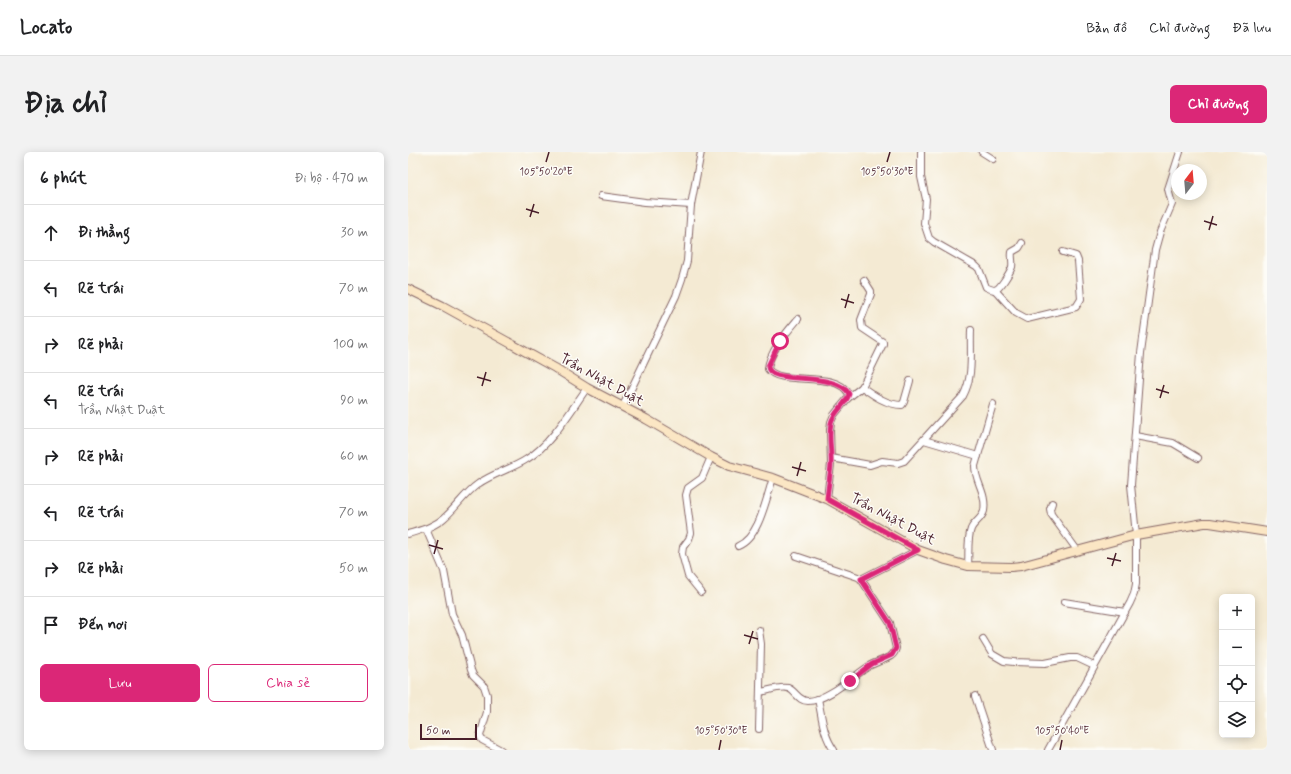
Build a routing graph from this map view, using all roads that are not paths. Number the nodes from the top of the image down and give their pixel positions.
1 (701, 152) edge
2 (922, 152) edge
3 (982, 152) edge
4 (1180, 152) edge
5 (993, 159) dead end
6 (601, 196) dead end
7 (691, 205) junction
8 (1022, 242) dead end
9 (1063, 252) dead end
10 (864, 280) dead end
11 (408, 289) edge
12 (995, 290) junction
13 (798, 319) dead end
14 (971, 330) dead end
15 (910, 381) dead end
16 (862, 387) junction
17 (587, 388) junction
18 (848, 398) junction
19 (993, 404) dead end
20 (623, 406) junction
21 (1135, 436) junction
22 (924, 440) junction
23 (978, 456) junction
24 (711, 457) junction
25 (831, 458) junction
26 (1198, 458) dead end
27 (773, 478) junction
28 (827, 499) junction
29 (1052, 503) dead end
30 (426, 529) junction
31 (1267, 532) edge
32 (408, 534) edge
33 (1136, 535) junction
34 (738, 546) dead end
35 (918, 550) junction
36 (1077, 550) junction
37 (796, 556) dead end
38 (968, 566) junction
39 (861, 579) junction
40 (701, 592) dead end
41 (1064, 602) dead end
42 (1125, 612) junction
43 (759, 630) dead end
44 (983, 639) dead end
45 (1094, 666) junction
46 (760, 692) junction
47 (975, 696) dead end
48 (818, 699) junction
49 (759, 729) dead end
50 (501, 750) edge
51 (834, 750) edge
52 (993, 750) edge
53 (1048, 750) edge

1 - 7 street
2 - 12 street
3 - 5 street
4 - 21 street
6 - 7 street
7 - 20 street
8 - 12 street
9 - 12 street
10 - 16 street
11 - 17 main road, Trần Nhật Duật
13 - 18 street
14 - 22 street
15 - 16 street
16 - 18 street
17 - 20 main road, Trần Nhật Duật
17 - 30 street
18 - 25 street
19 - 23 street
20 - 24 main road, Trần Nhật Duật
21 - 26 street
21 - 33 street
22 - 23 street
22 - 25 street
23 - 38 street
24 - 27 main road, Trần Nhật Duật
24 - 40 street
25 - 28 street
27 - 28 main road, Trần Nhật Duật
27 - 34 street
28 - 35 main road, Trần Nhật Duật
29 - 36 street
30 - 32 street
30 - 50 street
31 - 33 main road, Trần Nhật Duật
33 - 36 main road, Trần Nhật Duật
33 - 42 street
35 - 38 main road, Trần Nhật Duật
35 - 39 street
36 - 38 main road, Trần Nhật Duật
37 - 39 street
39 - 48 street
41 - 42 street
42 - 45 street
43 - 46 street
44 - 45 street
45 - 53 street
46 - 48 street
46 - 49 street
47 - 52 street
48 - 51 street

